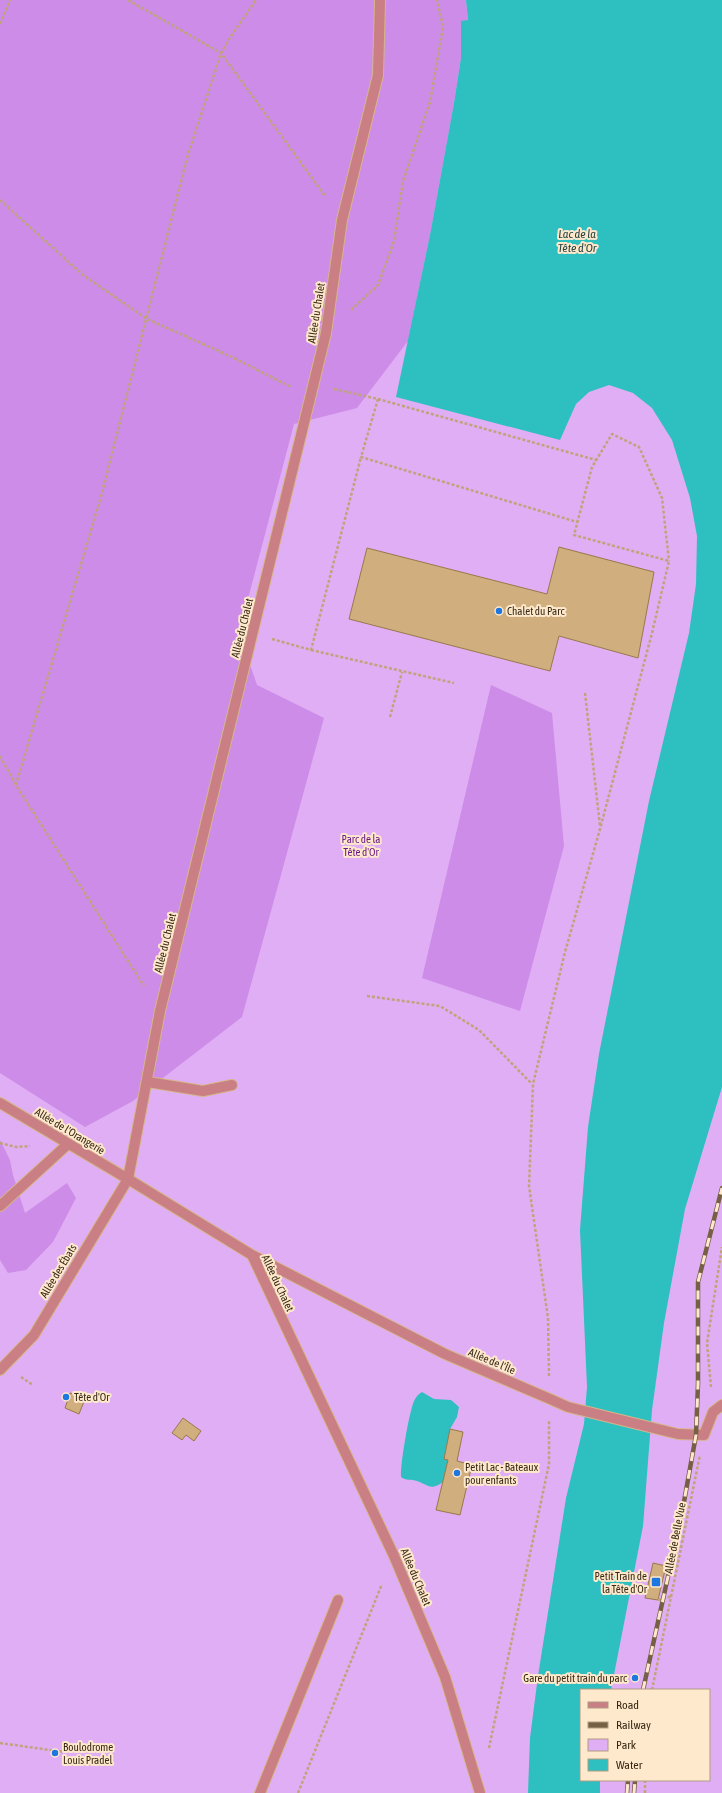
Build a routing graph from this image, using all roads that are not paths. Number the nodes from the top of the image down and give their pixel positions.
1 (380, 0) edge
2 (148, 1082) junction
3 (232, 1085) dead end
4 (0, 1103) edge
5 (68, 1144) junction
6 (128, 1179) junction
7 (0, 1206) edge
8 (252, 1256) junction
9 (0, 1370) edge
10 (722, 1405) edge
11 (338, 1600) dead end
12 (260, 1793) edge
13 (480, 1793) edge

1 - 2 street, Allée du Chalet
2 - 3 street
2 - 6 street, Allée du Chalet
4 - 5 street, Allée de l'Orangerie
5 - 6 street, Allée de l'Orangerie
5 - 7 street
6 - 8 street, Allée du Chalet
6 - 9 street, Allée des Ébats
8 - 10 street, Allée de l'Île
8 - 13 street, Allée du Chalet
11 - 12 street

